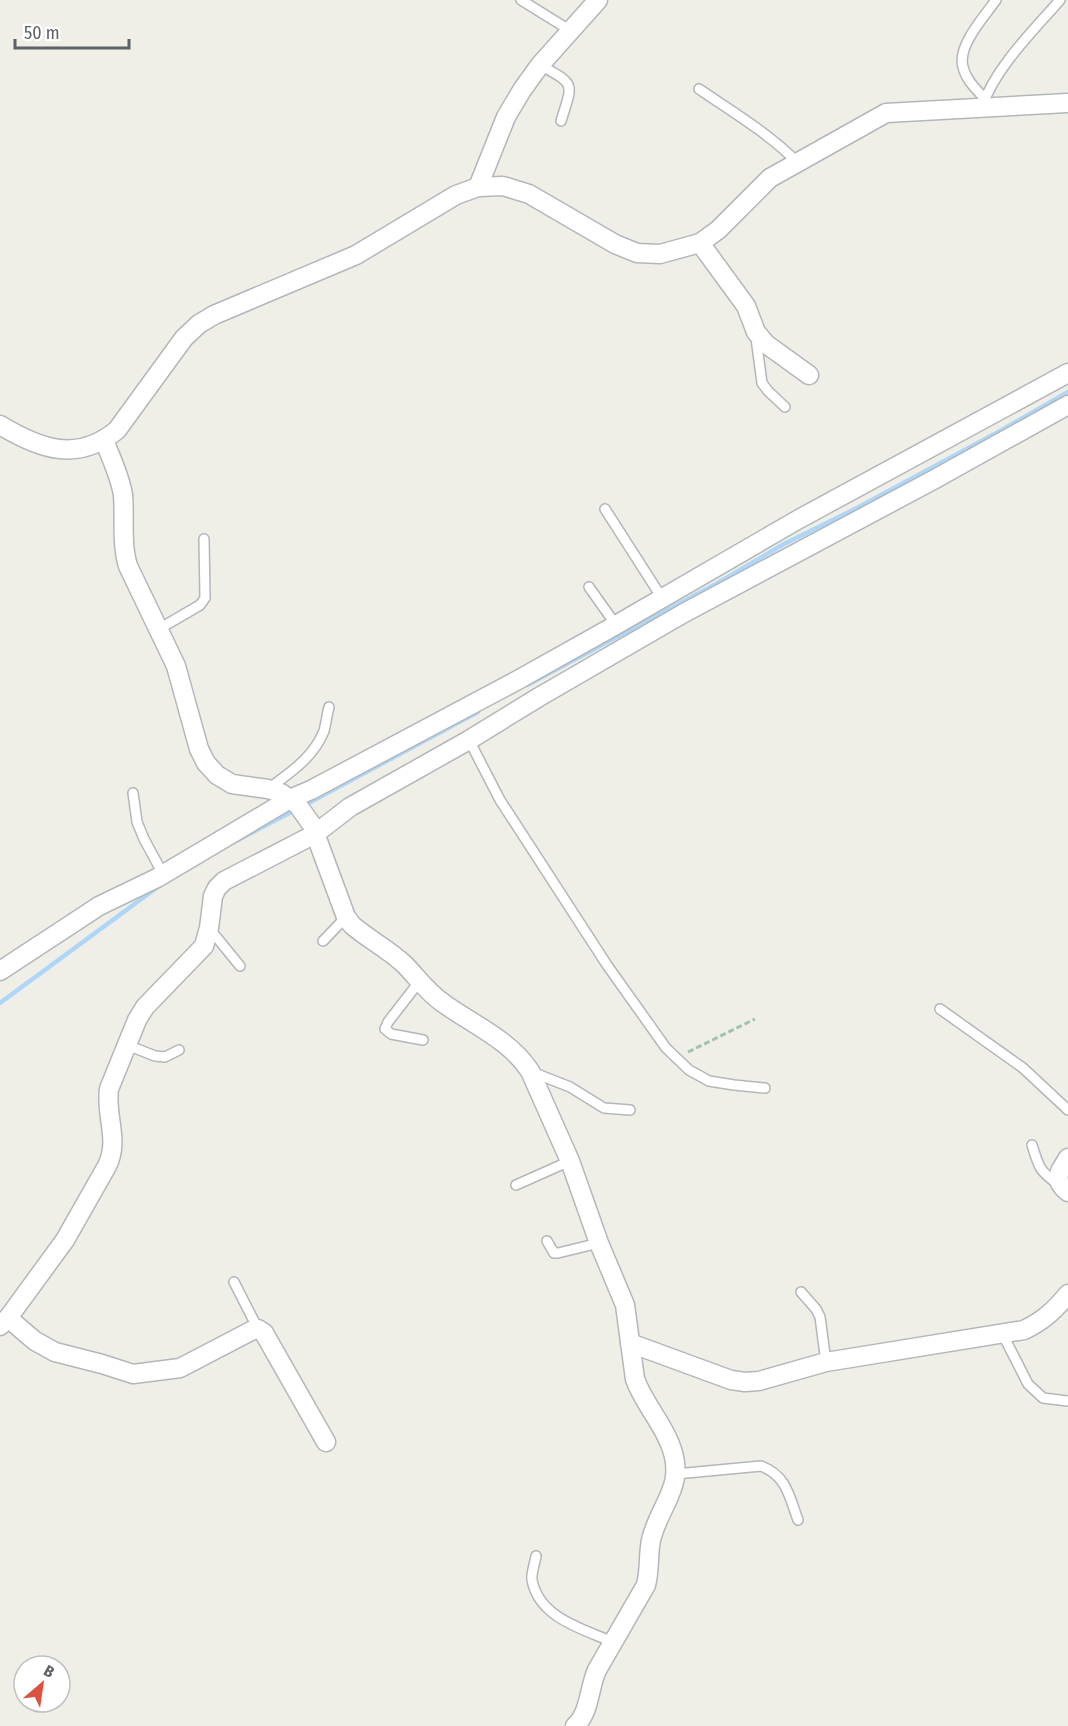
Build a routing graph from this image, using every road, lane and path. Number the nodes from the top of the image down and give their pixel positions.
1 (521, 0) edge
2 (598, 0) edge
3 (996, 0) edge
4 (1060, 0) edge
5 (571, 31) junction
6 (540, 65) junction
7 (699, 89) dead end
8 (984, 103) junction
9 (1068, 103) edge
10 (561, 121) dead end
11 (798, 162) junction
12 (478, 187) junction
13 (700, 243) junction
14 (756, 332) junction
15 (1068, 373) edge
16 (809, 375) dead end
17 (1068, 405) edge
18 (785, 407) dead end
19 (0, 425) edge
20 (104, 441) junction
21 (605, 509) dead end
22 (204, 539) dead end
23 (589, 587) dead end
24 (662, 598) junction
25 (616, 625) junction
26 (159, 629) junction
27 (329, 707) dead end
28 (469, 740) junction
29 (268, 789) junction
30 (133, 793) dead end
31 (294, 801) junction
32 (313, 830) junction
33 (155, 879) junction
34 (346, 917) junction
35 (209, 928) junction
36 (323, 941) dead end
37 (240, 966) dead end
38 (0, 971) edge
39 (418, 982) junction
40 (940, 1009) dead end
41 (755, 1019) dead end
42 (423, 1040) dead end
43 (127, 1045) junction
44 (179, 1050) dead end
45 (676, 1058) junction
46 (530, 1071) junction
47 (765, 1088) dead end
48 (630, 1110) dead end
49 (1068, 1110) edge
50 (1032, 1145) dead end
51 (1068, 1158) edge
52 (570, 1161) junction
53 (516, 1185) dead end
54 (1064, 1189) edge
55 (547, 1241) dead end
56 (599, 1243) junction
57 (234, 1282) dead end
58 (801, 1292) dead end
59 (1068, 1294) edge
60 (4, 1322) edge
61 (258, 1329) junction
62 (1002, 1333) junction
63 (630, 1343) junction
64 (826, 1362) junction
65 (1068, 1401) edge
66 (326, 1442) dead end
67 (676, 1474) junction
68 (798, 1520) dead end
69 (536, 1556) dead end
70 (613, 1641) junction
71 (576, 1726) edge

1 - 5 lane
2 - 5 street
3 - 8 lane
4 - 8 lane
5 - 6 street
6 - 10 lane
6 - 12 street
7 - 11 lane
8 - 9 street
8 - 11 street
11 - 13 street
12 - 13 street
12 - 20 street
13 - 14 street
14 - 16 street
14 - 18 lane
15 - 24 street
17 - 28 street
19 - 20 street
20 - 26 street
21 - 24 lane
22 - 26 lane
23 - 25 lane
24 - 25 street
25 - 31 street
26 - 29 street
27 - 29 lane
28 - 32 street
28 - 45 lane
29 - 31 street
30 - 33 lane
31 - 32 street
31 - 33 street
32 - 34 street
32 - 35 street
33 - 38 street
34 - 36 lane
34 - 39 street
35 - 37 lane
35 - 43 street
39 - 42 lane
39 - 46 street
40 - 49 lane
41 - 45 path
43 - 44 lane
43 - 60 street
45 - 47 lane
46 - 48 lane
46 - 52 street
50 - 54 lane
51 - 54 street
52 - 53 lane
52 - 56 street
55 - 56 lane
56 - 63 street
57 - 61 lane
58 - 64 lane
59 - 62 street
60 - 61 street
61 - 66 street
62 - 64 street
62 - 65 lane
63 - 64 street
63 - 67 street
67 - 68 lane
67 - 70 street
69 - 70 lane
70 - 71 street

